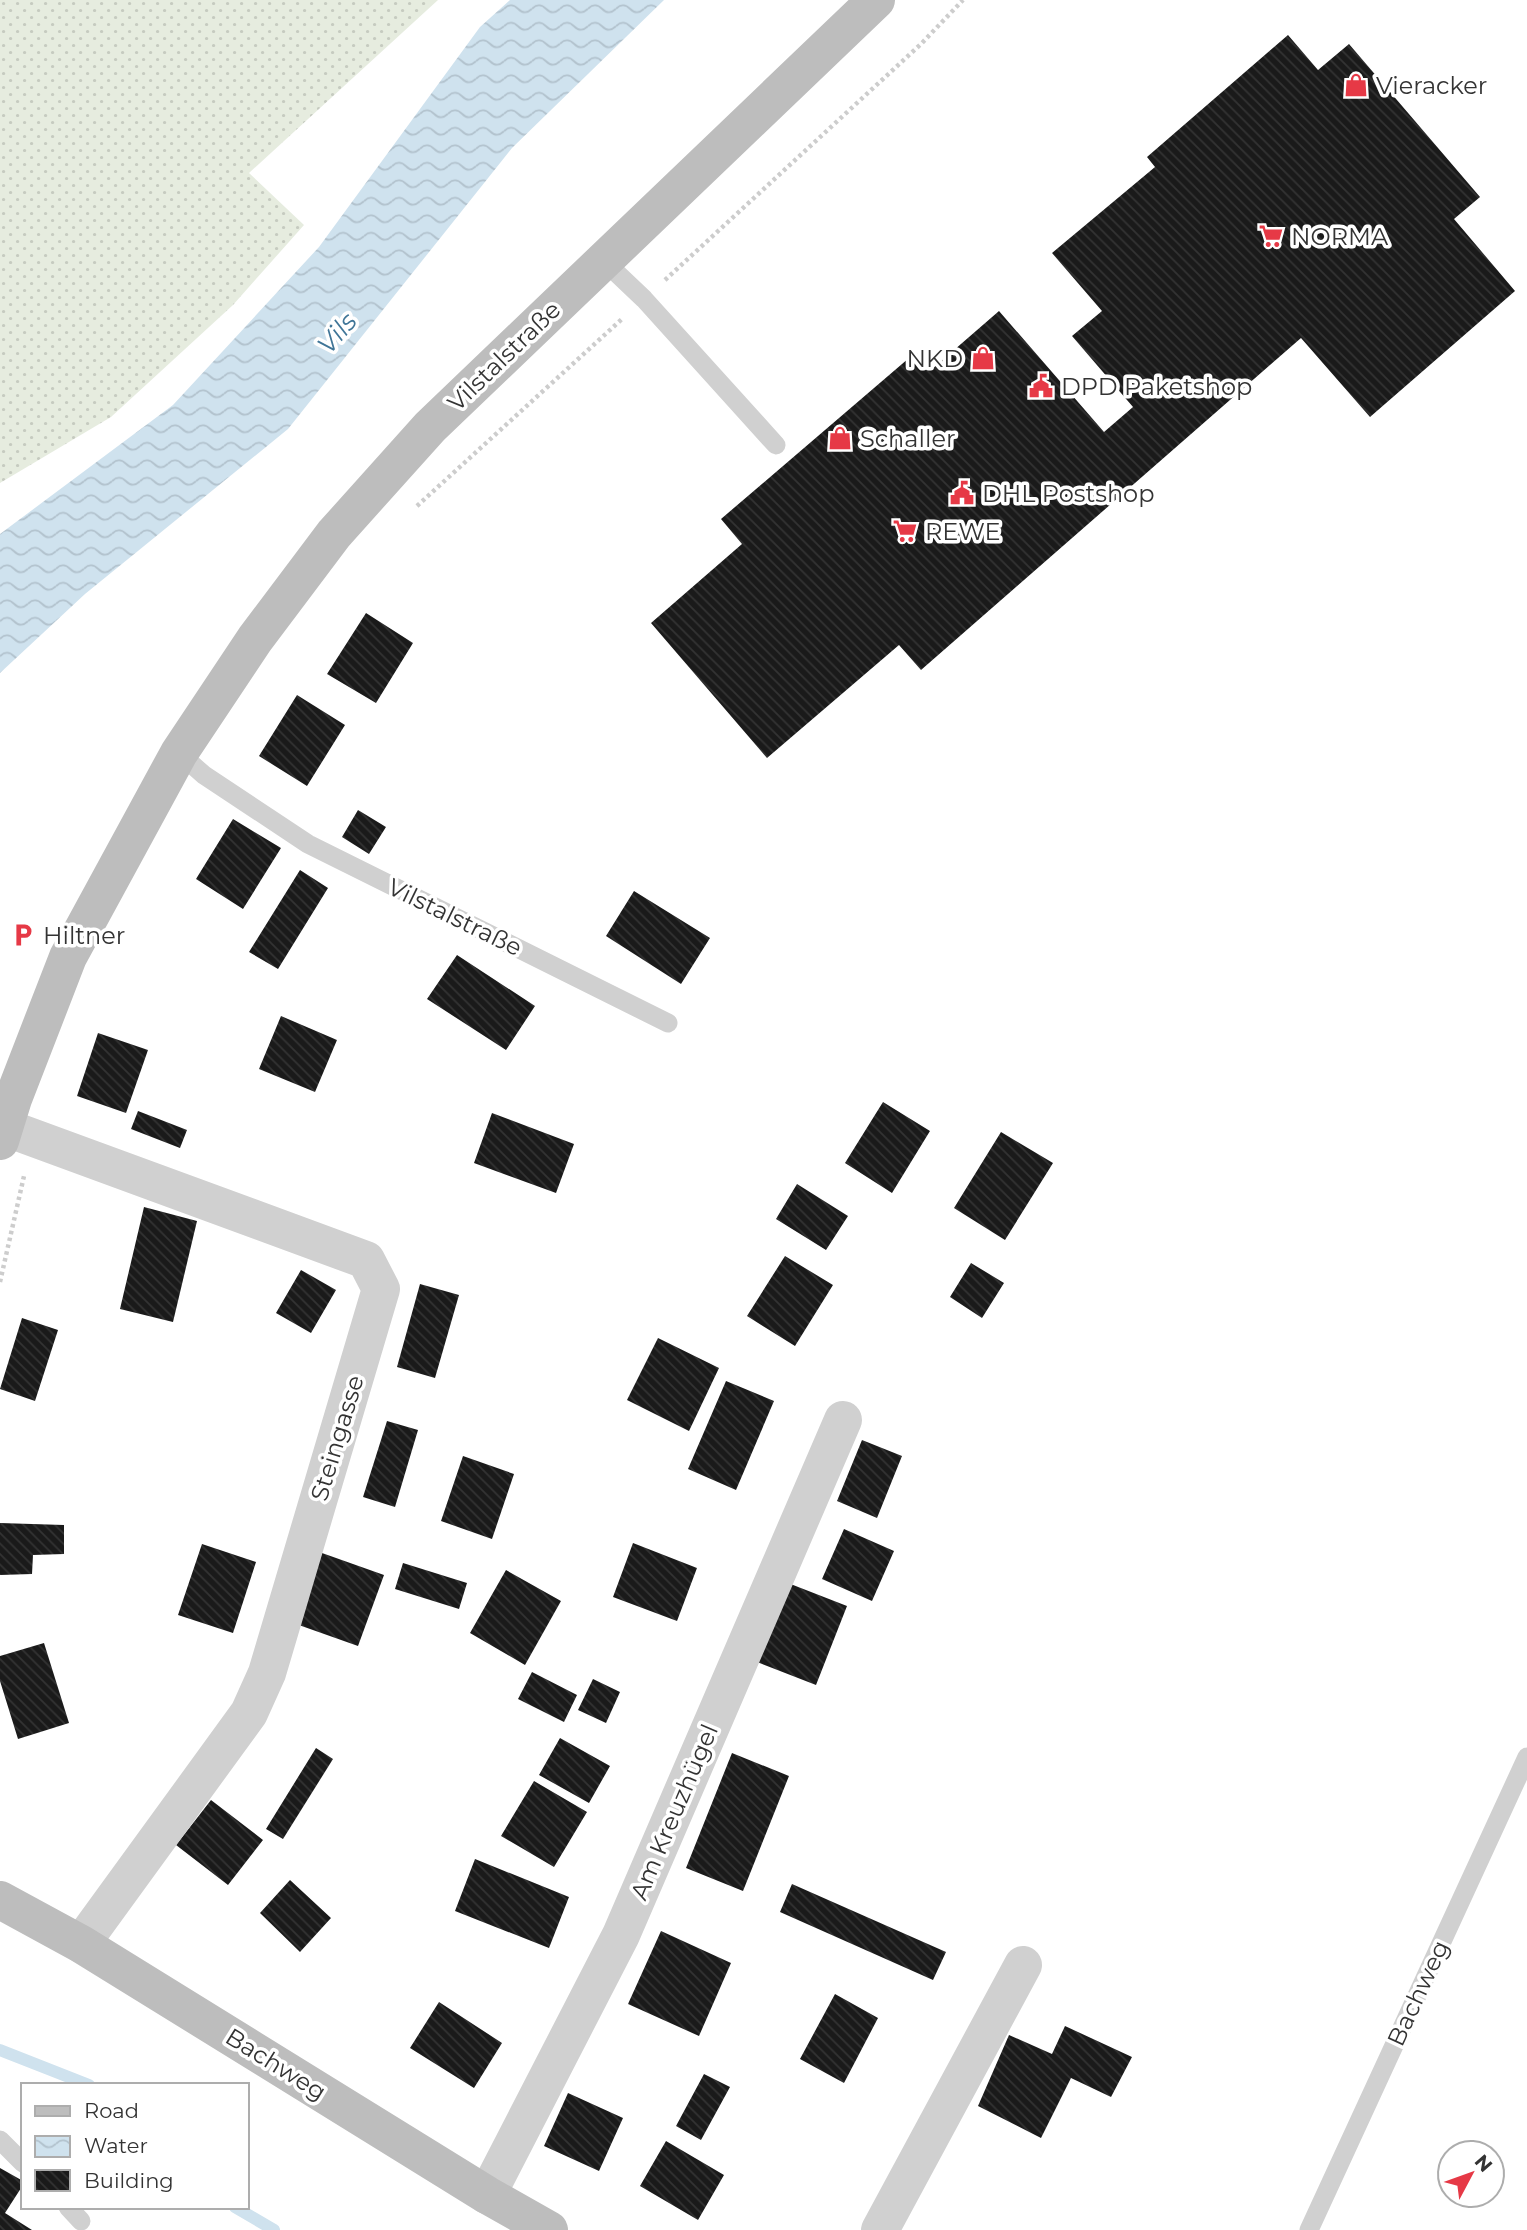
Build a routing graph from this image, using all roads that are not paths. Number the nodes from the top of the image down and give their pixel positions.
1 (876, 0) edge
2 (603, 260) junction
3 (776, 445) dead end
4 (179, 754) junction
5 (668, 1023) dead end
6 (12, 1135) edge
7 (843, 1420) dead end
8 (1527, 1757) edge
9 (0, 1900) edge
10 (81, 1944) junction
11 (1023, 1965) dead end
12 (0, 2140) edge
13 (21, 2160) edge
14 (487, 2195) junction
15 (549, 2230) edge
16 (880, 2230) edge
17 (1309, 2230) edge

1 - 2 main road, Vilstalstraße
2 - 3 lane
2 - 4 main road, Vilstalstraße
4 - 5 lane, Vilstalstraße
4 - 6 main road, Vilstalstraße
6 - 10 street, Steingasse
7 - 14 street, Am Kreuzhügel
8 - 17 lane, Bachweg
9 - 10 main road, Bachweg
10 - 14 main road, Bachweg
11 - 16 street
12 - 13 lane
14 - 15 main road, Bachweg

